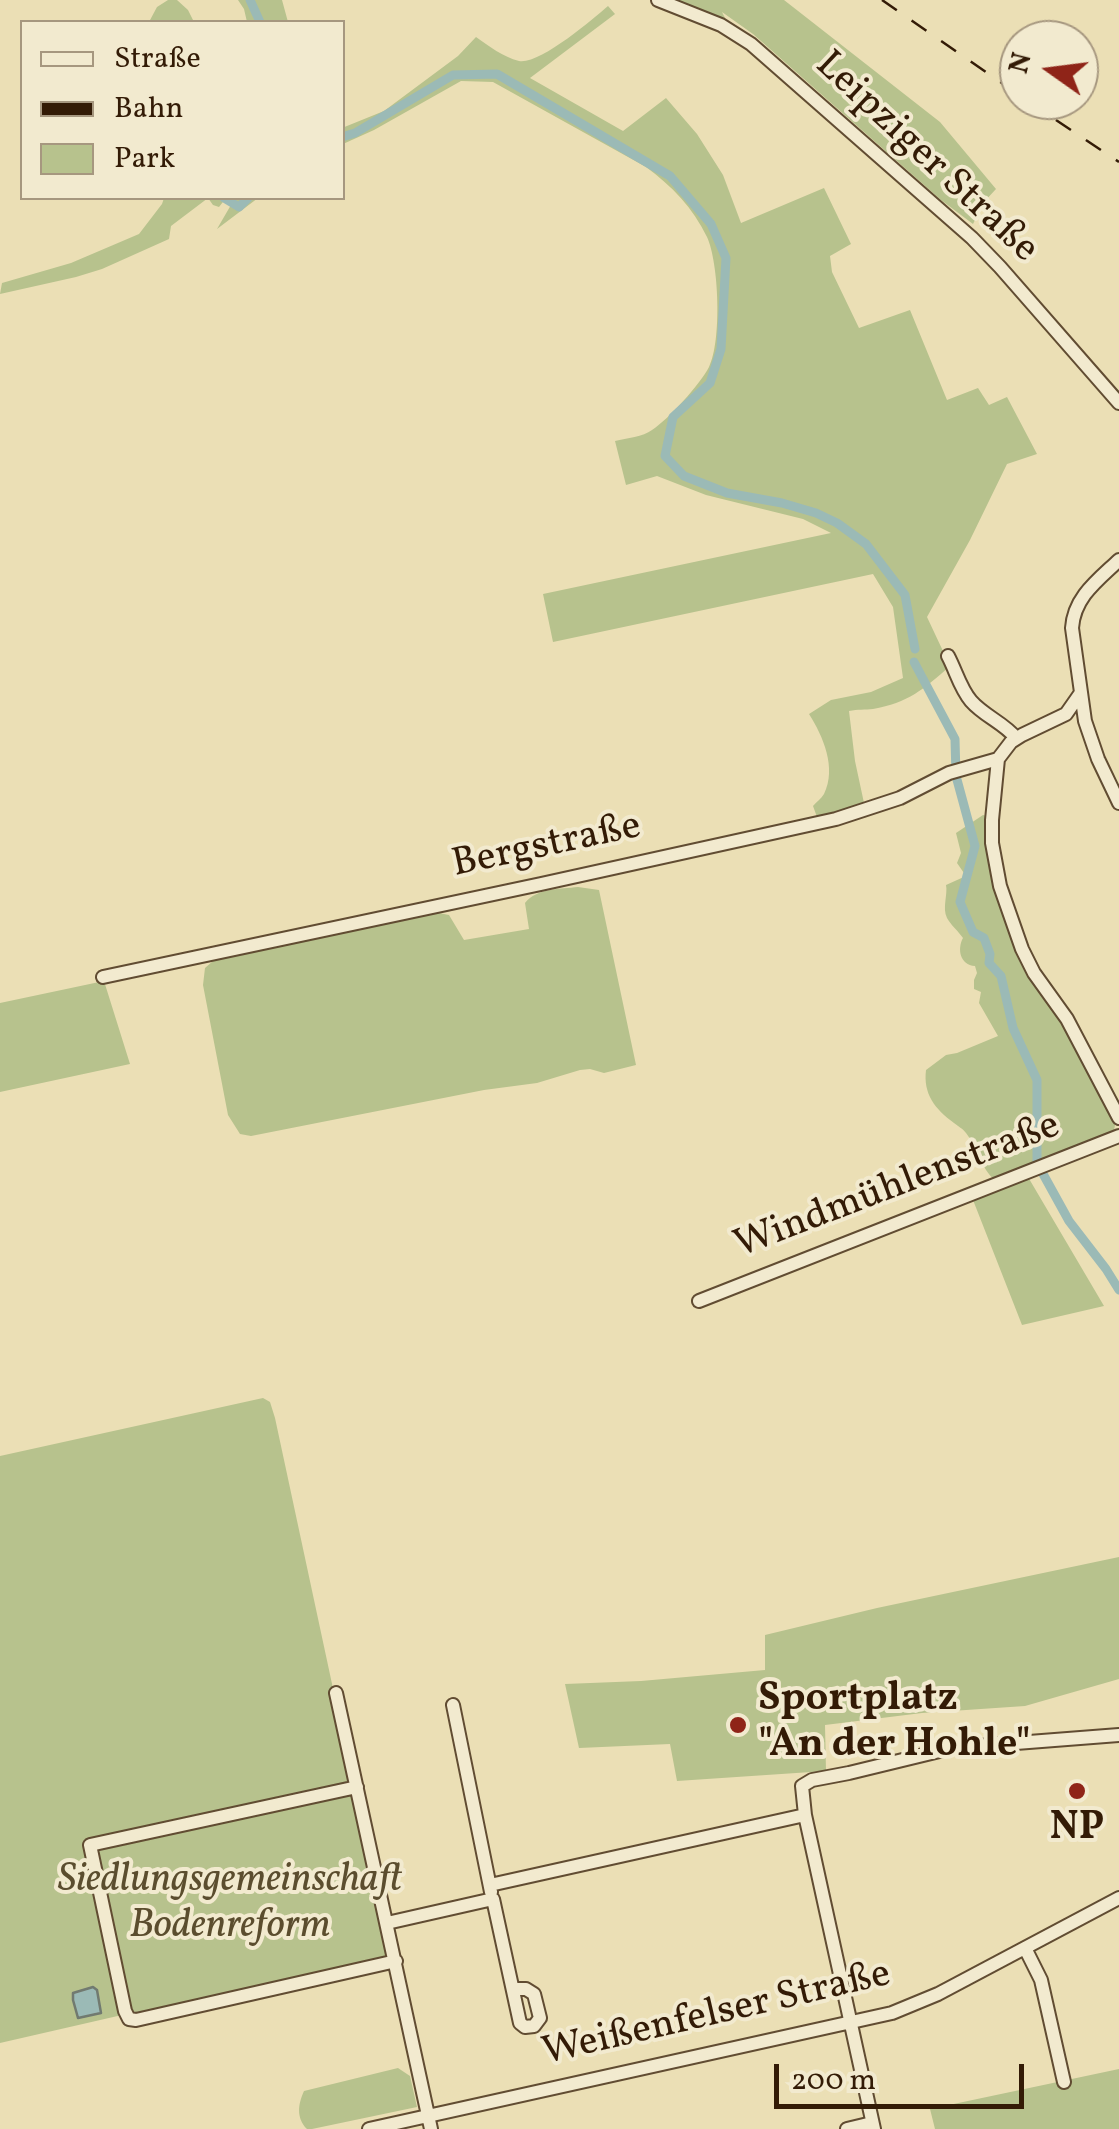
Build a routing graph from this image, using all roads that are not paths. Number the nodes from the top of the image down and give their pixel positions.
1 (658, 0) edge
2 (1119, 402) edge
3 (1119, 560) edge
4 (948, 656) dead end
5 (1080, 694) junction
6 (1066, 714) junction
7 (1085, 721) junction
8 (1016, 738) junction
9 (998, 759) junction
10 (1119, 803) edge
11 (103, 976) dead end
12 (1119, 1118) edge
13 (1119, 1136) edge
14 (700, 1300) dead end
15 (336, 1693) dead end
16 (452, 1705) dead end
17 (1119, 1735) edge
18 (358, 1787) junction
19 (806, 1815) junction
20 (492, 1892) junction
21 (1119, 1898) edge
22 (387, 1922) junction
23 (1025, 1948) junction
24 (396, 1961) junction
25 (512, 1989) dead end
26 (850, 2022) junction
27 (1064, 2082) dead end
28 (430, 2122) edge
29 (873, 2126) edge
30 (368, 2129) edge
31 (847, 2129) edge

1 - 2 street, Leipziger Straße
3 - 5 street
4 - 8 street
5 - 6 street
5 - 7 street
6 - 7 street
6 - 8 street
7 - 10 street
8 - 9 street
9 - 11 street, Bergstraße
9 - 12 street
13 - 14 street, Windmühlenstraße
15 - 18 street
16 - 20 street
17 - 19 street
18 - 22 street
18 - 24 street
19 - 20 street
19 - 26 street
20 - 22 street
20 - 25 street
21 - 23 street, Weißenfelser Straße
22 - 24 street
23 - 26 street, Weißenfelser Straße
23 - 27 street
24 - 28 street
26 - 28 street, Weißenfelser Straße
26 - 29 street
28 - 30 street, Weißenfelser Straße
29 - 31 street

